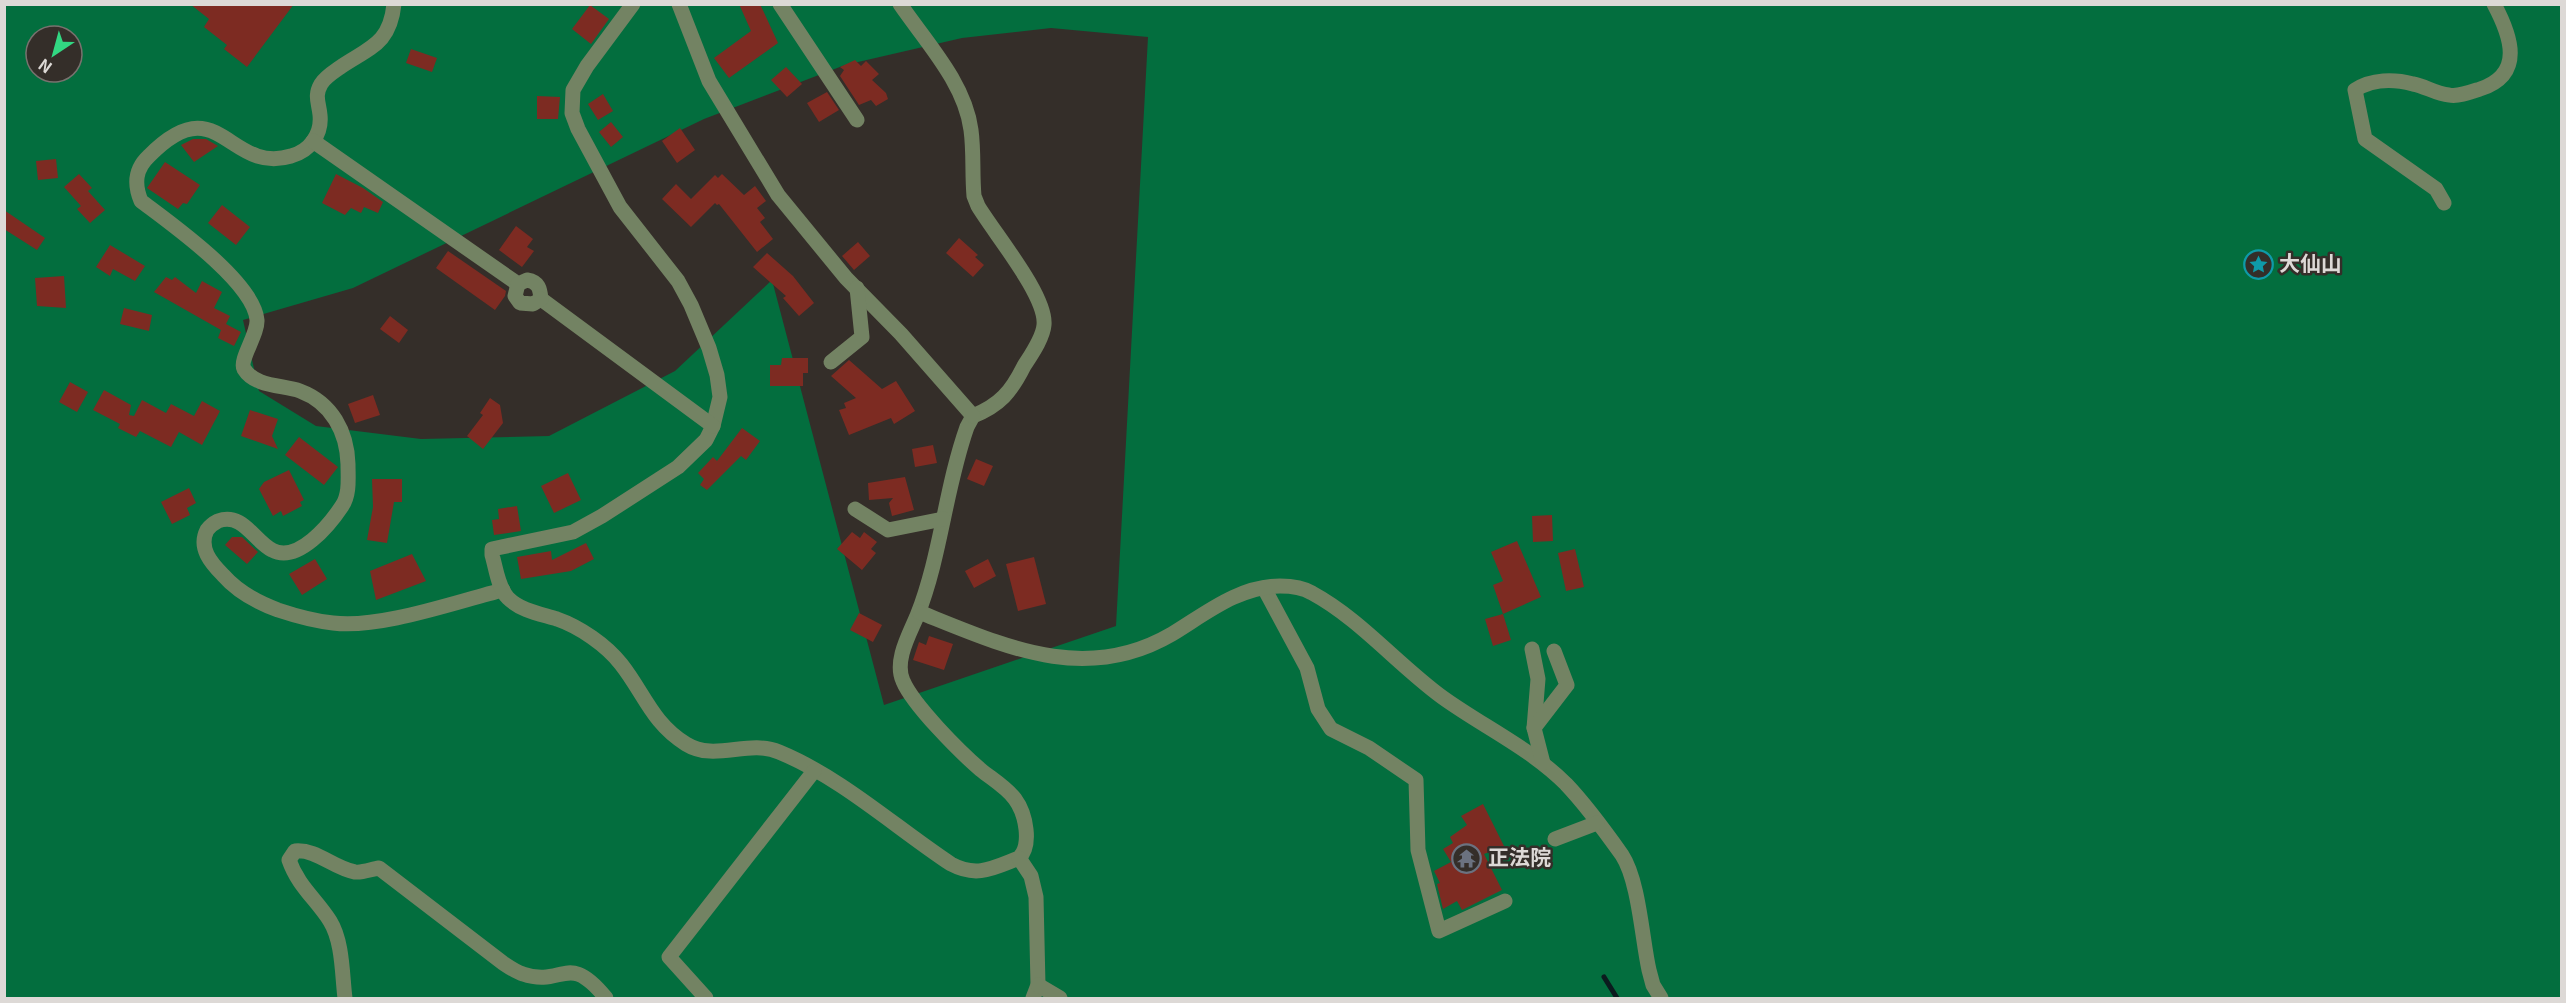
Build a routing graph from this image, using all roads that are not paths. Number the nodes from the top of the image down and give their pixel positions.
1 (394, 4) edge
2 (633, 4) edge
3 (679, 4) edge
4 (780, 4) edge
5 (900, 4) edge
6 (2494, 4) edge
7 (857, 120) dead end
8 (313, 141) junction
9 (2444, 203) dead end
10 (857, 288) junction
11 (831, 363) dead end
12 (973, 416) junction
13 (713, 426) junction
14 (855, 509) dead end
15 (943, 519) junction
16 (1264, 588) junction
17 (503, 590) junction
18 (919, 612) junction
19 (1532, 649) dead end
20 (1554, 651) dead end
21 (1534, 728) junction
22 (1542, 763) junction
23 (814, 771) junction
24 (1597, 823) junction
25 (1555, 840) dead end
26 (1019, 858) junction
27 (1505, 901) dead end
28 (1035, 992) edge
29 (345, 999) edge
30 (606, 999) edge
31 (706, 999) edge
32 (1060, 999) edge
33 (1661, 999) edge

1 - 8 street
2 - 13 street
3 - 10 street
4 - 7 street
5 - 12 street
6 - 9 street
8 - 13 street
8 - 17 street
10 - 11 street
10 - 12 street
12 - 15 street
13 - 17 street
14 - 15 street
15 - 18 street
16 - 18 street
16 - 22 street
16 - 27 street
17 - 23 street
18 - 26 street
19 - 21 street
20 - 21 street
21 - 22 street
22 - 24 street
23 - 26 street
23 - 31 street
24 - 25 street
24 - 33 street
26 - 28 street
28 - 32 street
29 - 30 street

